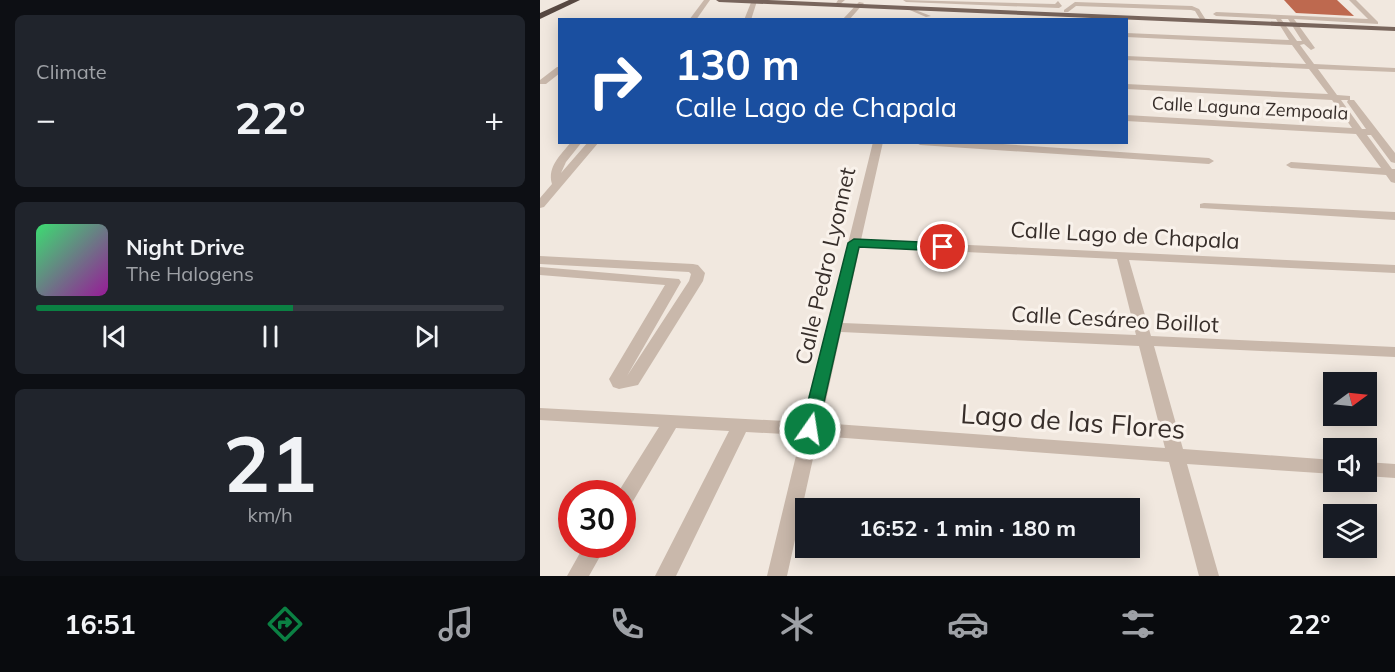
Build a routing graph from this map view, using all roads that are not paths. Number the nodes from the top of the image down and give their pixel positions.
1 (561, 0) edge
2 (576, 0) edge
3 (708, 0) edge
4 (719, 0) edge
5 (800, 0) edge
6 (1128, 0) edge
7 (1352, 0) edge
8 (754, 1) edge
9 (947, 1) edge
10 (840, 2) edge
11 (860, 4) junction
12 (906, 4) edge
13 (961, 5) edge
14 (981, 6) edge
15 (932, 8) junction
16 (540, 9) edge
17 (540, 16) edge
18 (1201, 16) junction
19 (1218, 17) junction
20 (694, 18) edge
21 (748, 18) edge
22 (847, 18) edge
23 (927, 18) edge
24 (1103, 18) edge
25 (1280, 22) junction
26 (1293, 22) junction
27 (1378, 24) junction
28 (1395, 27) edge
29 (1128, 35) edge
30 (1295, 43) junction
31 (1307, 43) junction
32 (1128, 58) edge
33 (1313, 66) junction
34 (1324, 66) junction
35 (558, 70) edge
36 (1395, 70) edge
37 (542, 82) edge
38 (558, 82) edge
39 (1128, 86) edge
40 (1336, 97) junction
41 (1347, 98) junction
42 (1128, 118) edge
43 (1360, 131) junction
44 (1373, 132) junction
45 (575, 144) edge
46 (592, 144) edge
47 (878, 144) edge
48 (952, 144) edge
49 (1114, 144) edge
50 (1115, 154) junction
51 (1395, 160) edge
52 (1209, 161) dead end
53 (1291, 165) dead end
54 (1393, 175) edge
55 (558, 184) junction
56 (540, 206) edge
57 (1204, 206) dead end
58 (1395, 216) edge
59 (854, 243) junction
60 (1122, 256) junction
61 (540, 261) edge
62 (1395, 269) edge
63 (540, 271) edge
64 (698, 273) junction
65 (674, 282) junction
66 (834, 327) junction
67 (1143, 341) junction
68 (1395, 352) edge
69 (540, 414) edge
70 (672, 421) junction
71 (741, 425) junction
72 (810, 429) junction
73 (1175, 455) junction
74 (1323, 465) edge
75 (1377, 470) edge
76 (1395, 471) edge
77 (636, 480) edge
78 (588, 558) edge
79 (577, 576) edge
80 (665, 576) edge
81 (777, 576) edge
82 (1209, 576) edge

1 - 16 highway
2 - 17 highway
3 - 20 street
4 - 8 main road
5 - 10 main road
6 - 19 street
7 - 27 street
8 - 10 main road
8 - 21 street
9 - 12 street
9 - 13 street
10 - 11 main road
11 - 12 main road
11 - 13 main road
11 - 22 street
12 - 15 main road
12 - 23 street
13 - 14 main road
13 - 14 street
13 - 15 main road
14 - 18 main road
14 - 24 main road
15 - 23 street
18 - 19 main road
18 - 24 main road
19 - 25 main road
19 - 27 street
25 - 26 main road
25 - 30 street
26 - 27 main road
26 - 31 street
27 - 28 main road
29 - 30 street
30 - 31 street
30 - 33 street
31 - 34 street
32 - 33 street
33 - 34 street
33 - 40 street
34 - 36 street
34 - 41 street
35 - 37 street
37 - 38 street
39 - 40 street
40 - 41 street
40 - 43 street
41 - 44 street
42 - 43 street, Calle Laguna Zempoala
43 - 44 street, Calle Laguna Zempoala
43 - 54 street
44 - 51 street
45 - 55 street
46 - 55 street
47 - 59 street, Calle Pedro Lyonnet
48 - 50 street
49 - 50 street
50 - 52 street
53 - 54 street
55 - 56 street
57 - 58 street
59 - 60 street, Calle Lago de Chapala
59 - 66 street, Calle Pedro Lyonnet
60 - 62 street, Calle Lago de Chapala
60 - 67 street
61 - 64 street
63 - 65 street
64 - 65 street
64 - 65 street
66 - 67 street, Calle Cesáreo Boillot
66 - 72 street, Calle Pedro Lyonnet
67 - 68 street, Calle Cesáreo Boillot
67 - 73 street
69 - 70 street, Lago de las Flores
70 - 71 street, Lago de las Flores
70 - 77 street
71 - 72 street, Lago de las Flores
71 - 80 street
72 - 73 street, Lago de las Flores
72 - 81 street, Calle Pedro Lyonnet
73 - 74 street, Lago de las Flores
73 - 82 street
75 - 76 street
78 - 79 street

